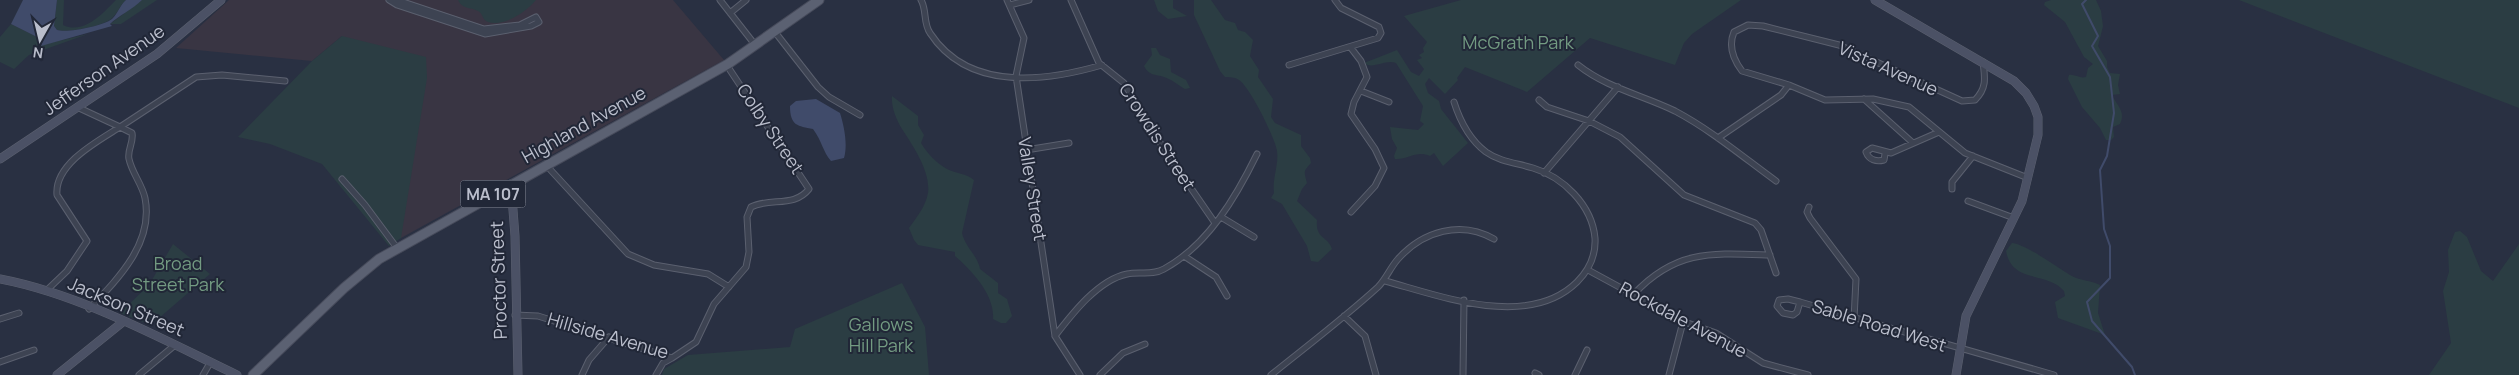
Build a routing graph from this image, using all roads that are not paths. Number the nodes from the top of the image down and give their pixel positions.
1 (221, 0) edge
2 (389, 0) edge
3 (398, 0) edge
4 (720, 0) edge
5 (746, 0) edge
6 (818, 0) edge
7 (921, 0) edge
8 (1029, 0) edge
9 (1071, 0) edge
10 (1336, 0) edge
11 (1875, 0) edge
12 (1008, 2) edge
13 (730, 13) junction
14 (775, 32) junction
15 (756, 46) junction
16 (1351, 48) junction
17 (1983, 61) junction
18 (726, 64) junction
19 (1102, 65) junction
20 (1289, 65) dead end
21 (1578, 65) dead end
22 (1016, 76) junction
23 (285, 81) dead end
24 (1789, 85) junction
25 (1618, 87) junction
26 (1361, 91) junction
27 (1864, 99) junction
28 (1539, 100) dead end
29 (1389, 102) dead end
30 (1454, 102) dead end
31 (77, 107) junction
32 (860, 115) dead end
33 (1589, 121) junction
34 (120, 127) junction
35 (1939, 132) junction
36 (1718, 138) junction
37 (1069, 143) dead end
38 (1913, 144) junction
39 (1026, 150) junction
40 (1257, 154) dead end
41 (1885, 154) dead end
42 (1973, 156) junction
43 (0, 159) edge
44 (545, 165) junction
45 (1544, 173) junction
46 (2028, 178) junction
47 (342, 179) dead end
48 (1776, 181) dead end
49 (511, 184) junction
50 (1952, 188) dead end
51 (807, 194) joint
52 (1968, 201) dead end
53 (1809, 207) dead end
54 (1351, 212) dead end
55 (1221, 217) junction
56 (2014, 218) junction
57 (1215, 223) junction
58 (1254, 237) dead end
59 (1494, 239) dead end
60 (397, 248) junction
61 (1770, 255) junction
62 (1184, 256) junction
63 (1588, 270) junction
64 (1776, 273) dead end
65 (0, 279) edge
66 (1385, 281) junction
67 (729, 287) junction
68 (46, 291) junction
69 (1634, 294) junction
70 (1227, 296) dead end
71 (1464, 300) junction
72 (1800, 302) dead end
73 (89, 309) junction
74 (19, 313) dead end
75 (515, 315) junction
76 (1344, 316) junction
77 (0, 318) edge
78 (1854, 319) junction
79 (124, 321) junction
80 (1683, 322) junction
81 (1055, 336) junction
82 (609, 337) junction
83 (1145, 344) dead end
84 (175, 345) junction
85 (1959, 349) junction
86 (34, 350) dead end
87 (1587, 350) dead end
88 (672, 358) junction
89 (0, 362) edge
90 (210, 363) junction
91 (2037, 372) edge
92 (57, 375) edge
93 (139, 375) edge
94 (203, 375) edge
95 (236, 375) edge
96 (253, 375) edge
97 (518, 375) edge
98 (582, 375) edge
99 (656, 375) edge
100 (1080, 375) edge
101 (1100, 375) edge
102 (1271, 375) edge
103 (1376, 375) edge
104 (1463, 375) edge
105 (1575, 375) edge
106 (1669, 375) edge
107 (1808, 375) edge
108 (1956, 375) edge
109 (2054, 375) edge

1 - 31 street, Jefferson Avenue
2 - 3 street
4 - 13 street
5 - 13 street
6 - 14 main road, Highland Avenue / MA 107
7 - 22 street
8 - 12 street
9 - 19 street, Crowdis Street
10 - 16 street
11 - 17 street
12 - 22 street, Valley Street
13 - 15 street
14 - 15 main road, Highland Avenue / MA 107
14 - 32 street
15 - 18 main road, Highland Avenue / MA 107
16 - 20 street
16 - 26 street
17 - 24 street, Vista Avenue
17 - 46 street
18 - 44 main road, Highland Avenue / MA 107
18 - 51 street, Colby Street
19 - 22 street
19 - 57 street, Crowdis Street
21 - 25 street
22 - 39 street, Valley Street
23 - 34 street
24 - 27 street
24 - 36 street
25 - 33 street
25 - 36 street
26 - 29 street
26 - 54 street
27 - 35 street
27 - 38 street
28 - 33 street
30 - 45 street
31 - 34 street
31 - 43 street, Jefferson Avenue
33 - 45 street
33 - 61 street
34 - 68 street
34 - 73 street
35 - 38 street
35 - 42 street
36 - 48 street
37 - 39 street
38 - 41 street
39 - 81 street, Valley Street
40 - 55 street
42 - 46 street
42 - 50 street
44 - 49 main road, Highland Avenue / MA 107
44 - 67 street
45 - 63 street
46 - 56 street
47 - 60 street
49 - 60 main road, Highland Avenue / MA 107
49 - 75 street, Proctor Street
51 - 67 street, Hillside Avenue
52 - 56 street
53 - 78 street
55 - 57 street
55 - 58 street
56 - 85 street
57 - 62 street
59 - 66 street
60 - 96 main road, Highland Avenue / MA 107
61 - 64 street
61 - 69 street
62 - 70 street
62 - 81 street
63 - 69 street, Rockdale Avenue
63 - 71 street
65 - 68 street, Jackson Street
66 - 71 street
66 - 76 street
67 - 88 street, Hillside Avenue
68 - 73 street, Jackson Street
69 - 80 street, Rockdale Avenue
71 - 104 street
72 - 78 street, Sable Road West
73 - 79 street, Jackson Street
74 - 77 street
75 - 82 street, Hillside Avenue
75 - 97 street, Proctor Street
76 - 102 street
76 - 103 street
78 - 85 street, Sable Road West
79 - 84 street, Jackson Street
79 - 92 street
80 - 106 street
80 - 107 street, Rockdale Avenue
81 - 100 street, Valley Street
82 - 88 street, Hillside Avenue
82 - 98 street
83 - 101 street
84 - 90 street, Jackson Street
84 - 93 street
85 - 91 street, Sable Road West
85 - 108 street
86 - 89 street
87 - 105 street
88 - 99 street
90 - 94 street
90 - 95 street, Jackson Street
91 - 109 street, Sable Road West

